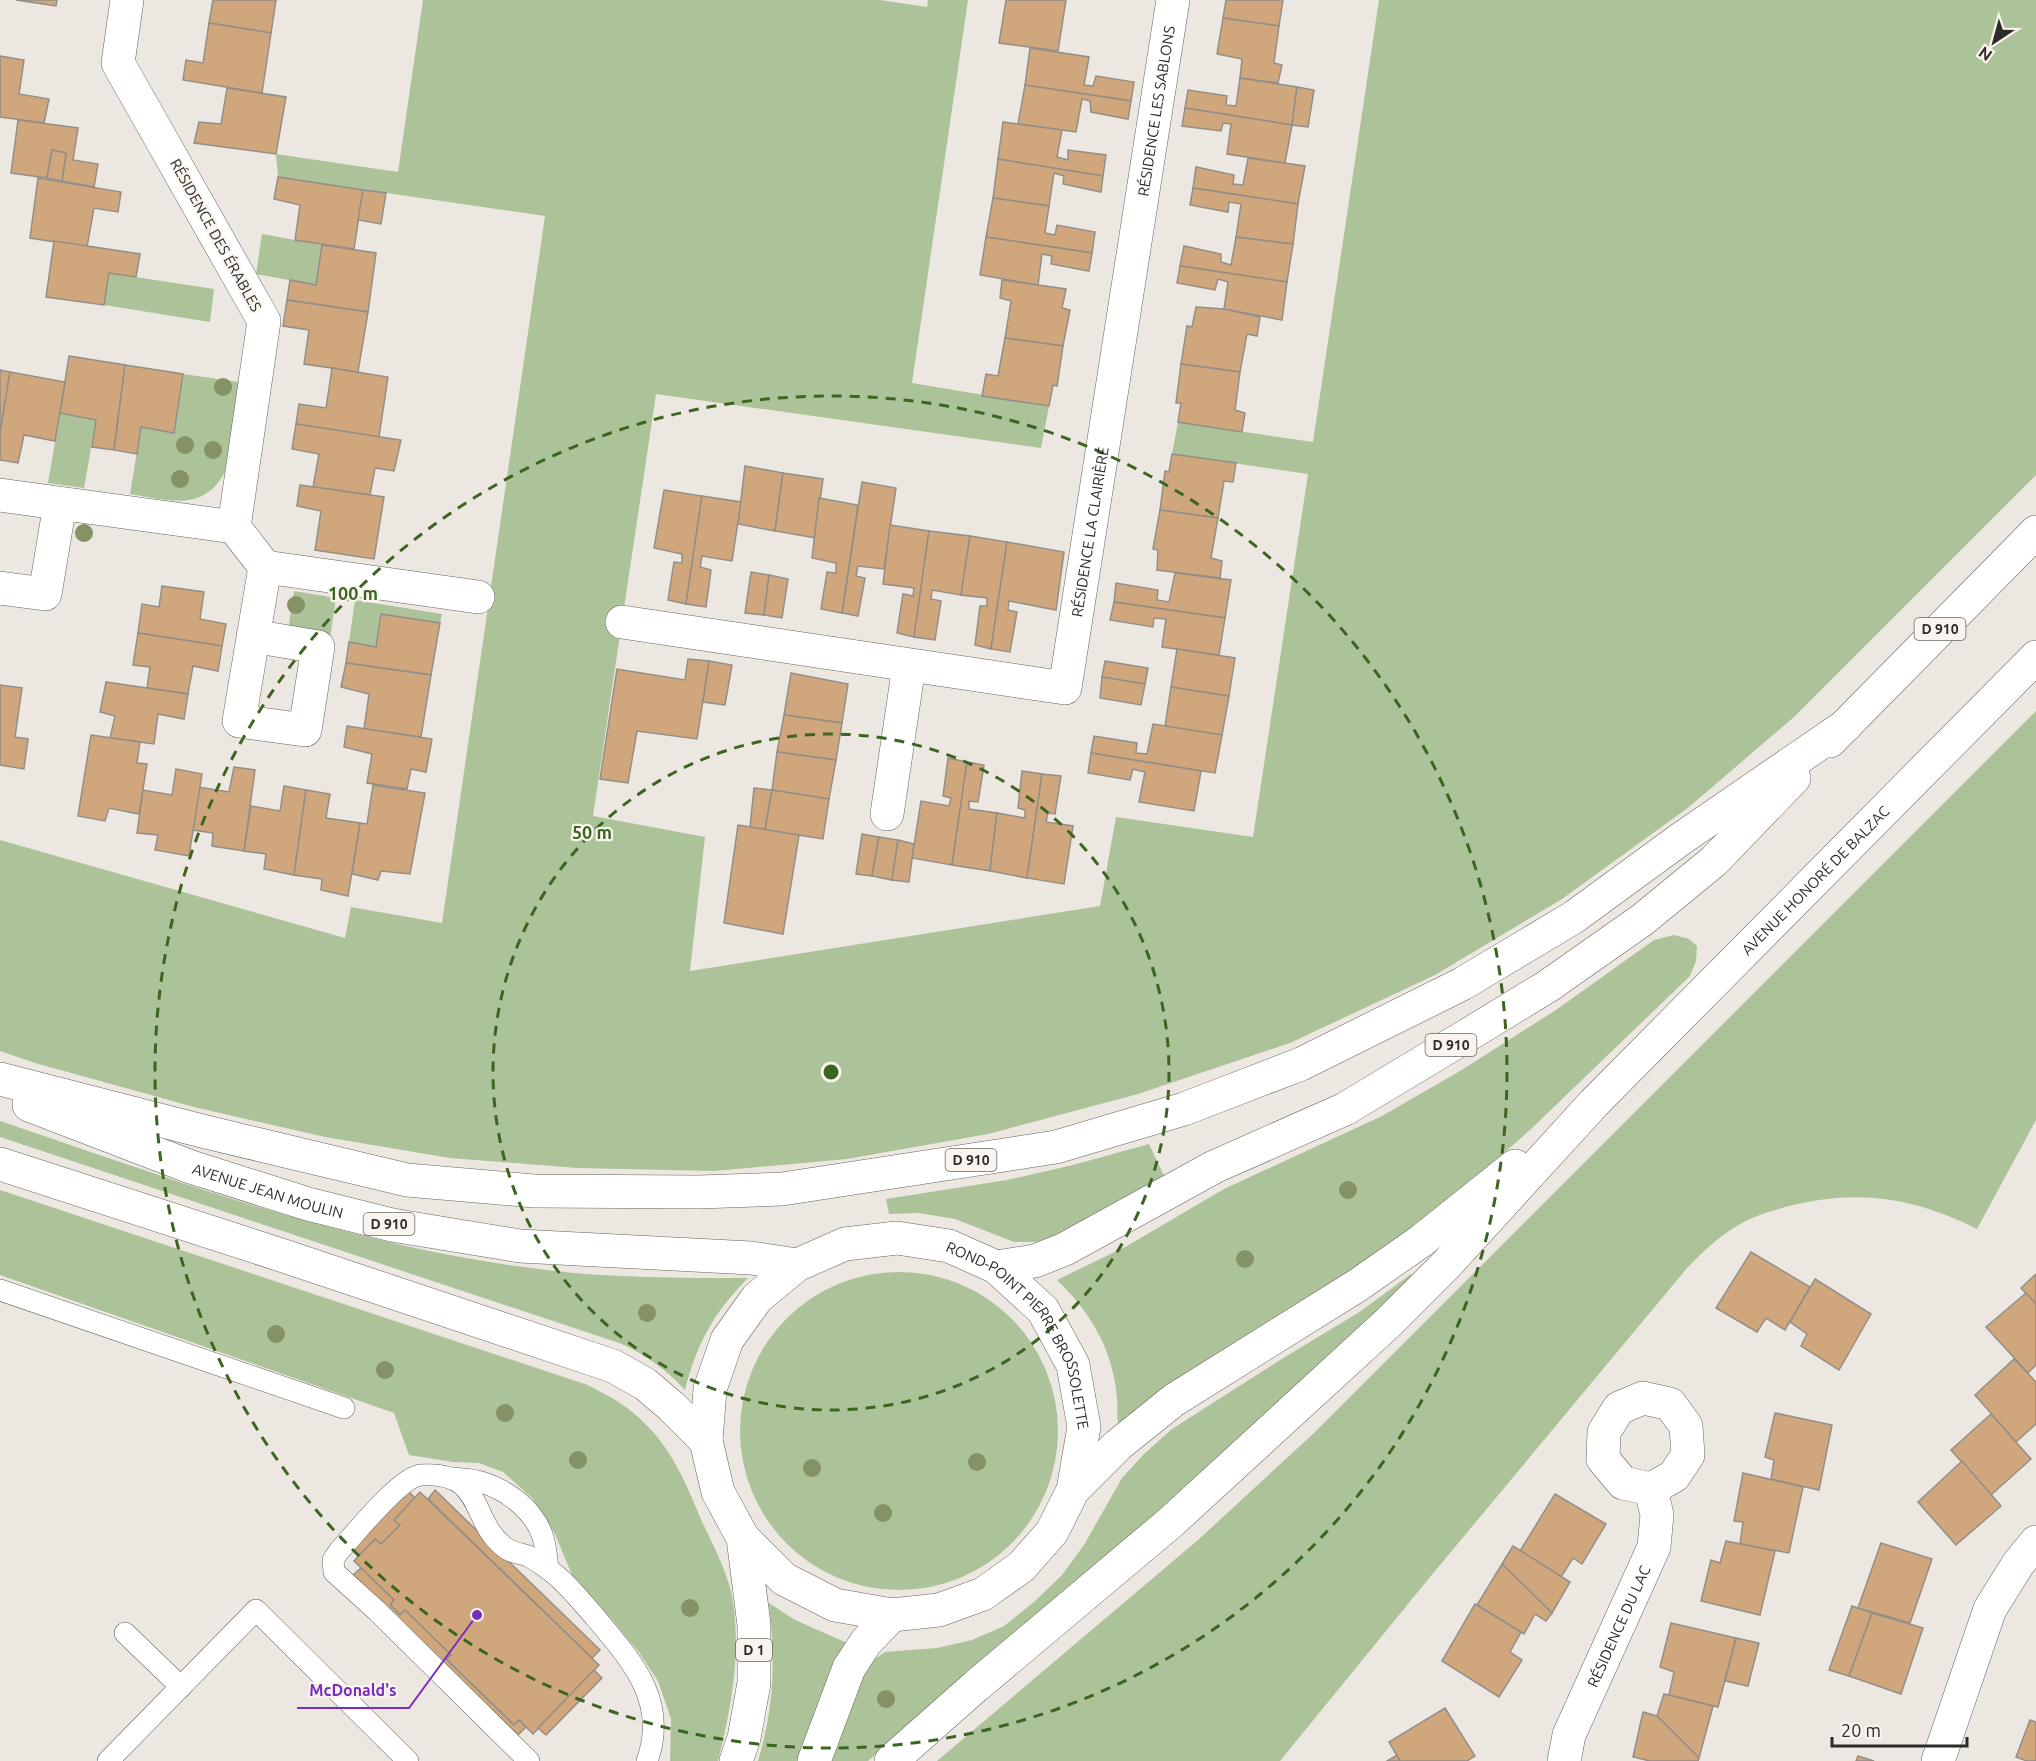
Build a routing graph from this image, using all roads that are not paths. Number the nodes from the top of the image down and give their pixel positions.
1 (127, 0) edge
2 (1173, 0) edge
3 (1139, 221) joint
4 (0, 495) edge
5 (60, 504) junction
6 (234, 527) junction
7 (2036, 532) edge
8 (265, 567) junction
9 (0, 588) edge
10 (478, 597) dead end
11 (622, 622) dead end
12 (254, 636) dead end
13 (2036, 657) edge
14 (909, 666) junction
15 (1845, 726) junction
16 (887, 814) dead end
17 (0, 1079) edge
18 (0, 1094) edge
19 (1594, 1103) junction
20 (0, 1164) edge
21 (797, 1265) junction
22 (996, 1267) junction
23 (0, 1290) edge
24 (344, 1408) dead end
25 (706, 1441) junction
26 (450, 1478) junction
27 (1073, 1490) junction
28 (1651, 1490) dead end
29 (743, 1538) junction
30 (2036, 1542) edge
31 (548, 1569) junction
32 (892, 1615) junction
33 (124, 1633) dead end
34 (181, 1687) junction
35 (108, 1761) edge
36 (408, 1761) edge
37 (529, 1761) edge
38 (647, 1761) edge
39 (736, 1761) edge
40 (814, 1761) edge
41 (891, 1761) edge
42 (1564, 1761) edge
43 (1938, 1761) edge

1 - 6 main road, RÉSIDENCE DES ÉRABLES
2 - 3 main road, RÉSIDENCE LES SABLONS
3 - 14 main road, RÉSIDENCE LA CLAIRIÈRE
4 - 5 main road
5 - 6 main road
5 - 9 main road
6 - 8 main road
7 - 15 main road, D 910
8 - 10 main road
8 - 12 main road
11 - 14 main road, RÉSIDENCE LA CLAIRIÈRE
13 - 19 main road, AVENUE HONORÉ DE BALZAC
14 - 16 main road
15 - 17 main road, D 910
15 - 22 main road, D 910
18 - 21 main road, AVENUE JEAN MOULIN / D 910
19 - 27 main road
19 - 41 main road
20 - 25 main road
21 - 22 main road, ROND-POINT PIERRE BROSSOLETTE
21 - 25 main road, ROND-POINT PIERRE BROSSOLETTE
22 - 27 main road, ROND-POINT PIERRE BROSSOLETTE
23 - 24 lane
25 - 29 main road, ROND-POINT PIERRE BROSSOLETTE
26 - 31 lane
26 - 31 lane
26 - 37 lane
27 - 32 main road, ROND-POINT PIERRE BROSSOLETTE
28 - 42 main road, RÉSIDENCE DU LAC
29 - 32 main road, ROND-POINT PIERRE BROSSOLETTE
29 - 39 main road, D 1
30 - 43 main road
31 - 38 lane
32 - 40 main road
33 - 34 lane
34 - 35 lane
34 - 36 lane

